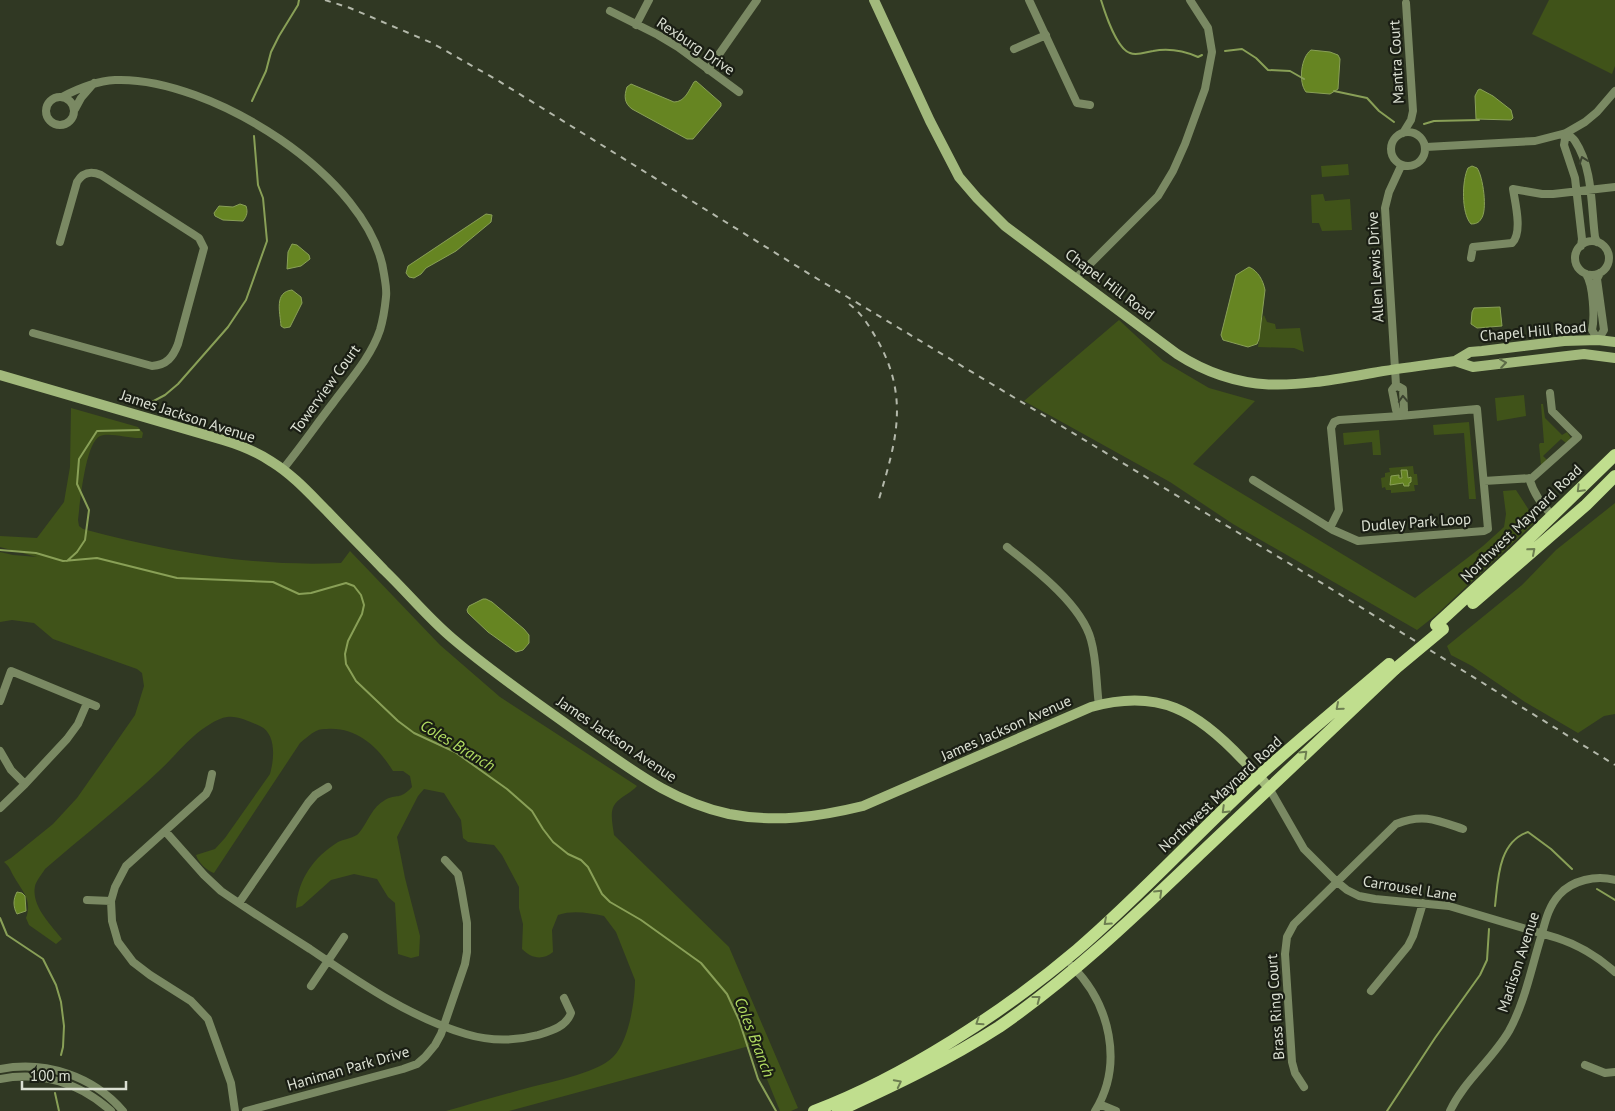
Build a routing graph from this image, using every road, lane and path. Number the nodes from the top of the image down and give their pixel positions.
1 (649, 0) edge
2 (757, 0) edge
3 (874, 0) edge
4 (1029, 0) edge
5 (1190, 0) edge
6 (1406, 3) dead end
7 (610, 12) dead end
8 (636, 25) junction
9 (1046, 35) junction
10 (1014, 49) dead end
11 (708, 70) junction
12 (94, 83) junction
13 (1615, 91) edge
14 (739, 92) dead end
15 (62, 97) junction
16 (1090, 105) dead end
17 (75, 109) junction
18 (1411, 120) junction
19 (1403, 133) junction
20 (1415, 133) junction
21 (1566, 133) junction
22 (1426, 147) junction
23 (1401, 166) junction
24 (1615, 187) edge
25 (1583, 190) junction
26 (60, 242) dead end
27 (1597, 242) junction
28 (1581, 246) junction
29 (1612, 255) edge
30 (1471, 258) dead end
31 (1600, 273) junction
32 (1586, 274) junction
33 (1076, 278) junction
34 (33, 333) dead end
35 (1598, 340) junction
36 (1615, 342) edge
37 (1615, 358) edge
38 (1455, 360) junction
39 (1394, 369) junction
40 (0, 375) edge
41 (1550, 393) dead end
42 (1400, 415) junction
43 (1615, 455) edge
44 (283, 469) junction
45 (1615, 476) edge
46 (1529, 478) junction
47 (1253, 480) dead end
48 (1484, 481) junction
49 (1553, 516) junction
50 (1330, 528) junction
51 (1007, 547) dead end
52 (1439, 627) junction
53 (1392, 667) junction
54 (0, 701) edge
55 (87, 702) junction
56 (1099, 705) junction
57 (96, 706) dead end
58 (0, 752) edge
59 (212, 774) dead end
60 (1260, 776) junction
61 (25, 784) junction
62 (328, 787) dead end
63 (1269, 788) junction
64 (0, 808) edge
65 (1463, 829) dead end
66 (165, 831) junction
67 (445, 860) dead end
68 (1615, 880) edge
69 (1336, 881) junction
70 (87, 900) dead end
71 (111, 901) junction
72 (239, 903) junction
73 (1423, 903) junction
74 (1542, 933) junction
75 (344, 937) dead end
76 (1065, 960) junction
77 (327, 961) junction
78 (1075, 970) junction
79 (1615, 972) edge
80 (311, 986) dead end
81 (1371, 991) dead end
82 (564, 998) dead end
83 (444, 1026) junction
84 (1585, 1065) dead end
85 (0, 1069) edge
86 (1615, 1072) edge
87 (0, 1079) edge
88 (1304, 1087) dead end
89 (1097, 1108) edge
90 (111, 1111) edge
91 (123, 1111) edge
92 (235, 1111) edge
93 (246, 1111) edge
94 (814, 1111) edge
95 (838, 1111) edge
96 (1116, 1111) edge
97 (1450, 1111) edge

1 - 8 street
2 - 11 street
3 - 33 street, Chapel Hill Road
4 - 9 street
5 - 33 street
6 - 18 street, Mantra Court
7 - 8 street, Rexburg Drive
8 - 11 street, Rexburg Drive
9 - 10 street
9 - 16 street
11 - 14 street, Rexburg Drive
12 - 15 street, Towerview Court
12 - 17 street
12 - 44 street, Towerview Court
13 - 21 street
15 - 17 street
15 - 17 street
18 - 19 street, Mantra Court
18 - 20 street, Mantra Court
19 - 20 street
19 - 23 street
20 - 22 street
21 - 22 street
21 - 25 street
25 -> 21 street
22 - 23 street
23 - 39 street, Allen Lewis Drive
24 - 25 street
25 - 27 street
25 - 28 street
25 - 30 street
26 - 34 street
27 - 28 street
27 - 29 street
28 - 32 street
29 - 31 street
31 - 32 street
31 - 35 street
32 - 35 street
33 - 39 street, Chapel Hill Road
35 - 36 street, Chapel Hill Road
35 - 38 street, Chapel Hill Road
38 -> 37 street, Chapel Hill Road
38 - 39 street, Chapel Hill Road
39 - 42 street, Allen Lewis Drive
40 - 44 street, James Jackson Avenue
41 - 46 street
42 - 48 street, Dudley Park Loop
42 - 50 street, Dudley Park Loop
43 -> 49 main road, Northwest Maynard Road
44 - 56 street, James Jackson Avenue
52 -> 45 main road, Northwest Maynard Road
46 - 48 street
46 - 49 street
47 - 50 street, Dudley Park Loop
48 - 50 street, Dudley Park Loop
49 - 52 main road, Northwest Maynard Road
51 - 56 street
52 - 53 main road, Northwest Maynard Road, bridge
53 -> 60 main road, Northwest Maynard Road
63 -> 53 main road, Northwest Maynard Road
54 - 55 street
55 - 57 street
55 - 61 street
56 - 60 street, James Jackson Avenue
58 - 61 street
59 - 66 street
60 - 63 street, James Jackson Avenue
60 -> 76 main road, Northwest Maynard Road
61 - 64 street
62 - 72 street
63 - 69 street, Carrousel Lane
78 -> 63 main road, Northwest Maynard Road
65 - 69 street, Brass Ring Court
66 - 71 street
66 - 72 street
67 - 83 street, Haniman Park Drive
68 - 74 street, Madison Avenue
69 - 73 street, Carrousel Lane
69 - 88 street, Brass Ring Court
70 - 71 street
71 - 92 street
72 - 77 street
73 - 74 street, Carrousel Lane
73 - 81 street
74 - 79 street, Carrousel Lane
74 - 97 street, Madison Avenue
75 - 77 street
76 - 78 street
76 -> 94 main road, Northwest Maynard Road
77 - 80 street
77 - 83 street
78 - 89 street
95 -> 78 main road, Northwest Maynard Road
82 - 83 street
83 - 93 street, Haniman Park Drive
84 - 86 street
85 - 91 street
87 - 90 street
89 - 96 street

